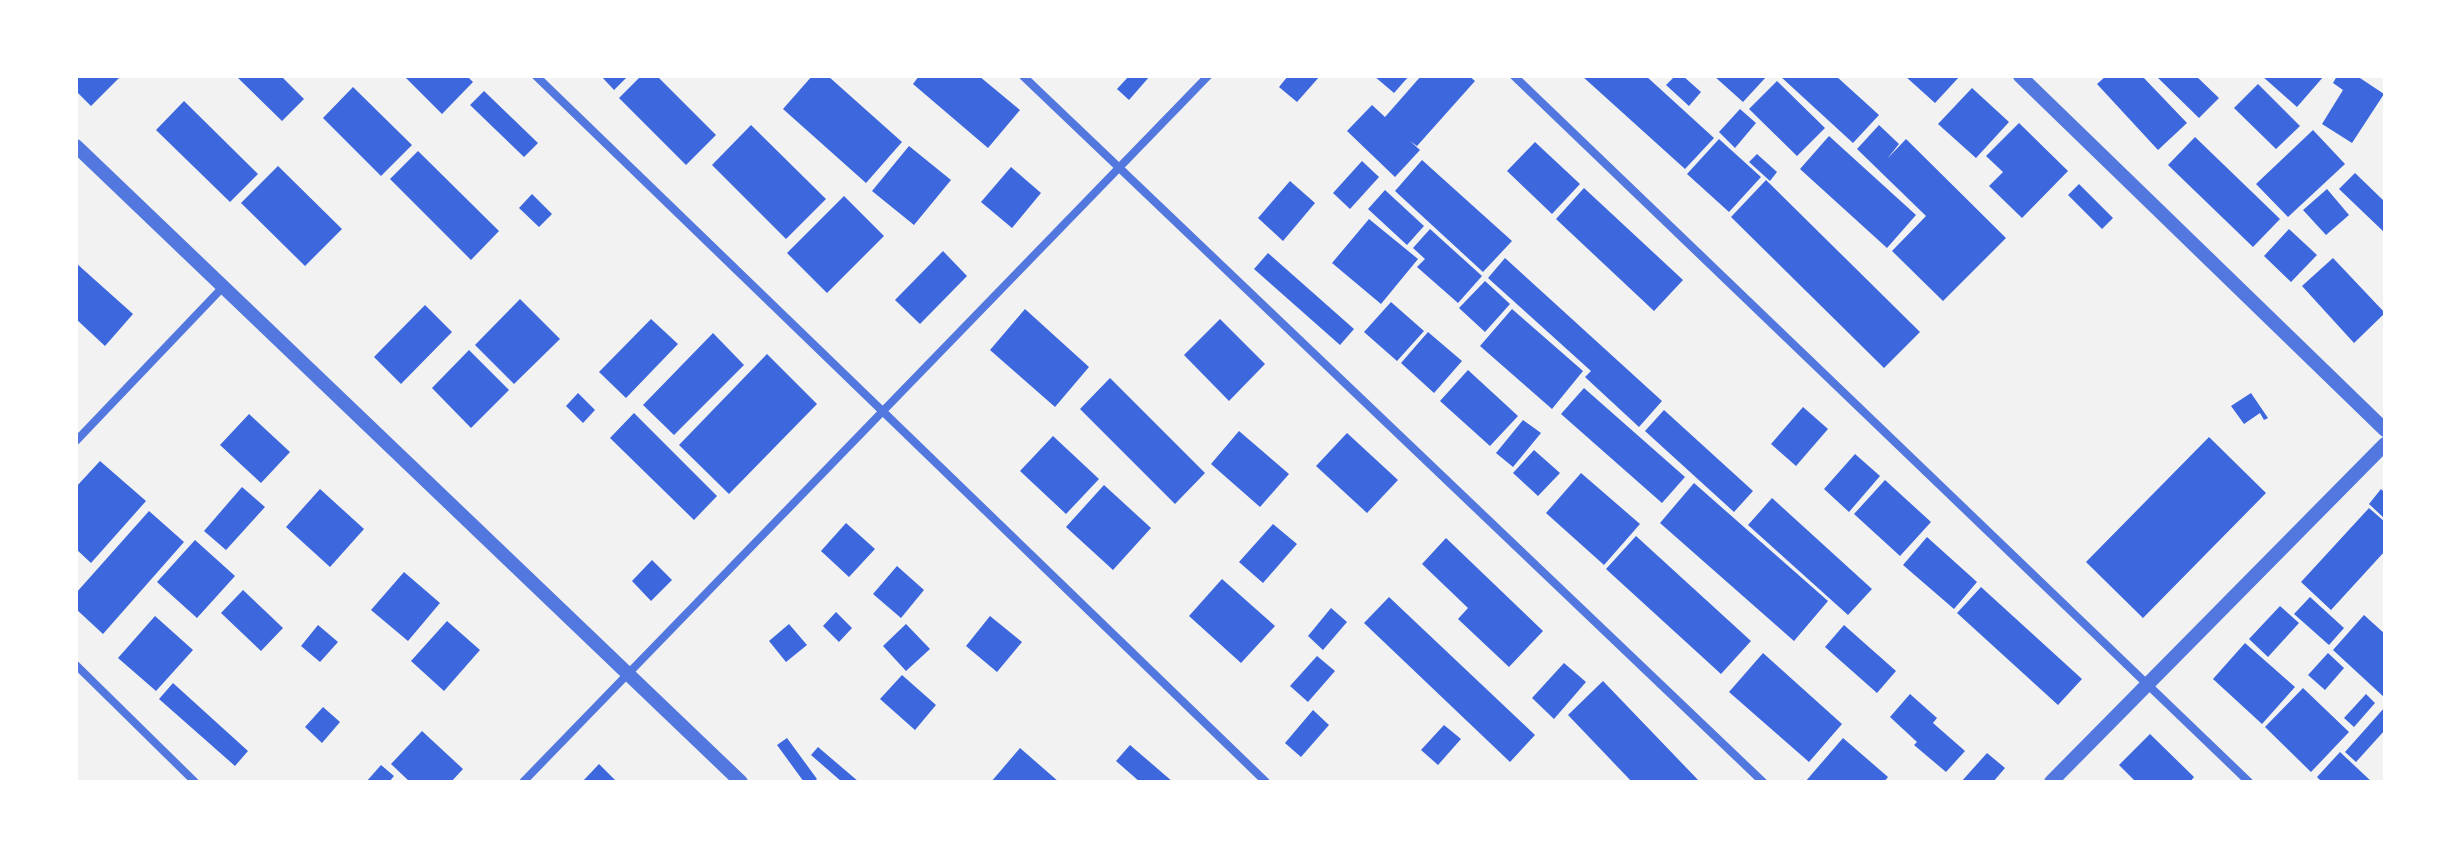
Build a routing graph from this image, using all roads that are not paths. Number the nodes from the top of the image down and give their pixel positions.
1 (536, 76) edge
2 (1023, 76) edge
3 (1208, 76) edge
4 (1514, 76) edge
5 (2020, 76) edge
6 (76, 146) edge
7 (1119, 168) junction
8 (223, 287) junction
9 (884, 410) junction
10 (2385, 430) edge
11 (76, 441) edge
12 (2385, 444) edge
13 (76, 665) edge
14 (628, 674) junction
15 (2149, 685) junction
16 (195, 782) edge
17 (523, 782) edge
18 (741, 782) edge
19 (1266, 782) edge
20 (1763, 782) edge
21 (2051, 782) edge
22 (2249, 782) edge

1 - 9 street
2 - 7 street
3 - 7 street
4 - 15 street
5 - 10 street
6 - 8 street
7 - 9 street
7 - 20 street
8 - 11 street
8 - 14 street
9 - 14 street
9 - 19 street
12 - 15 street
13 - 16 street
14 - 17 street
14 - 18 street
15 - 21 street
15 - 22 street

